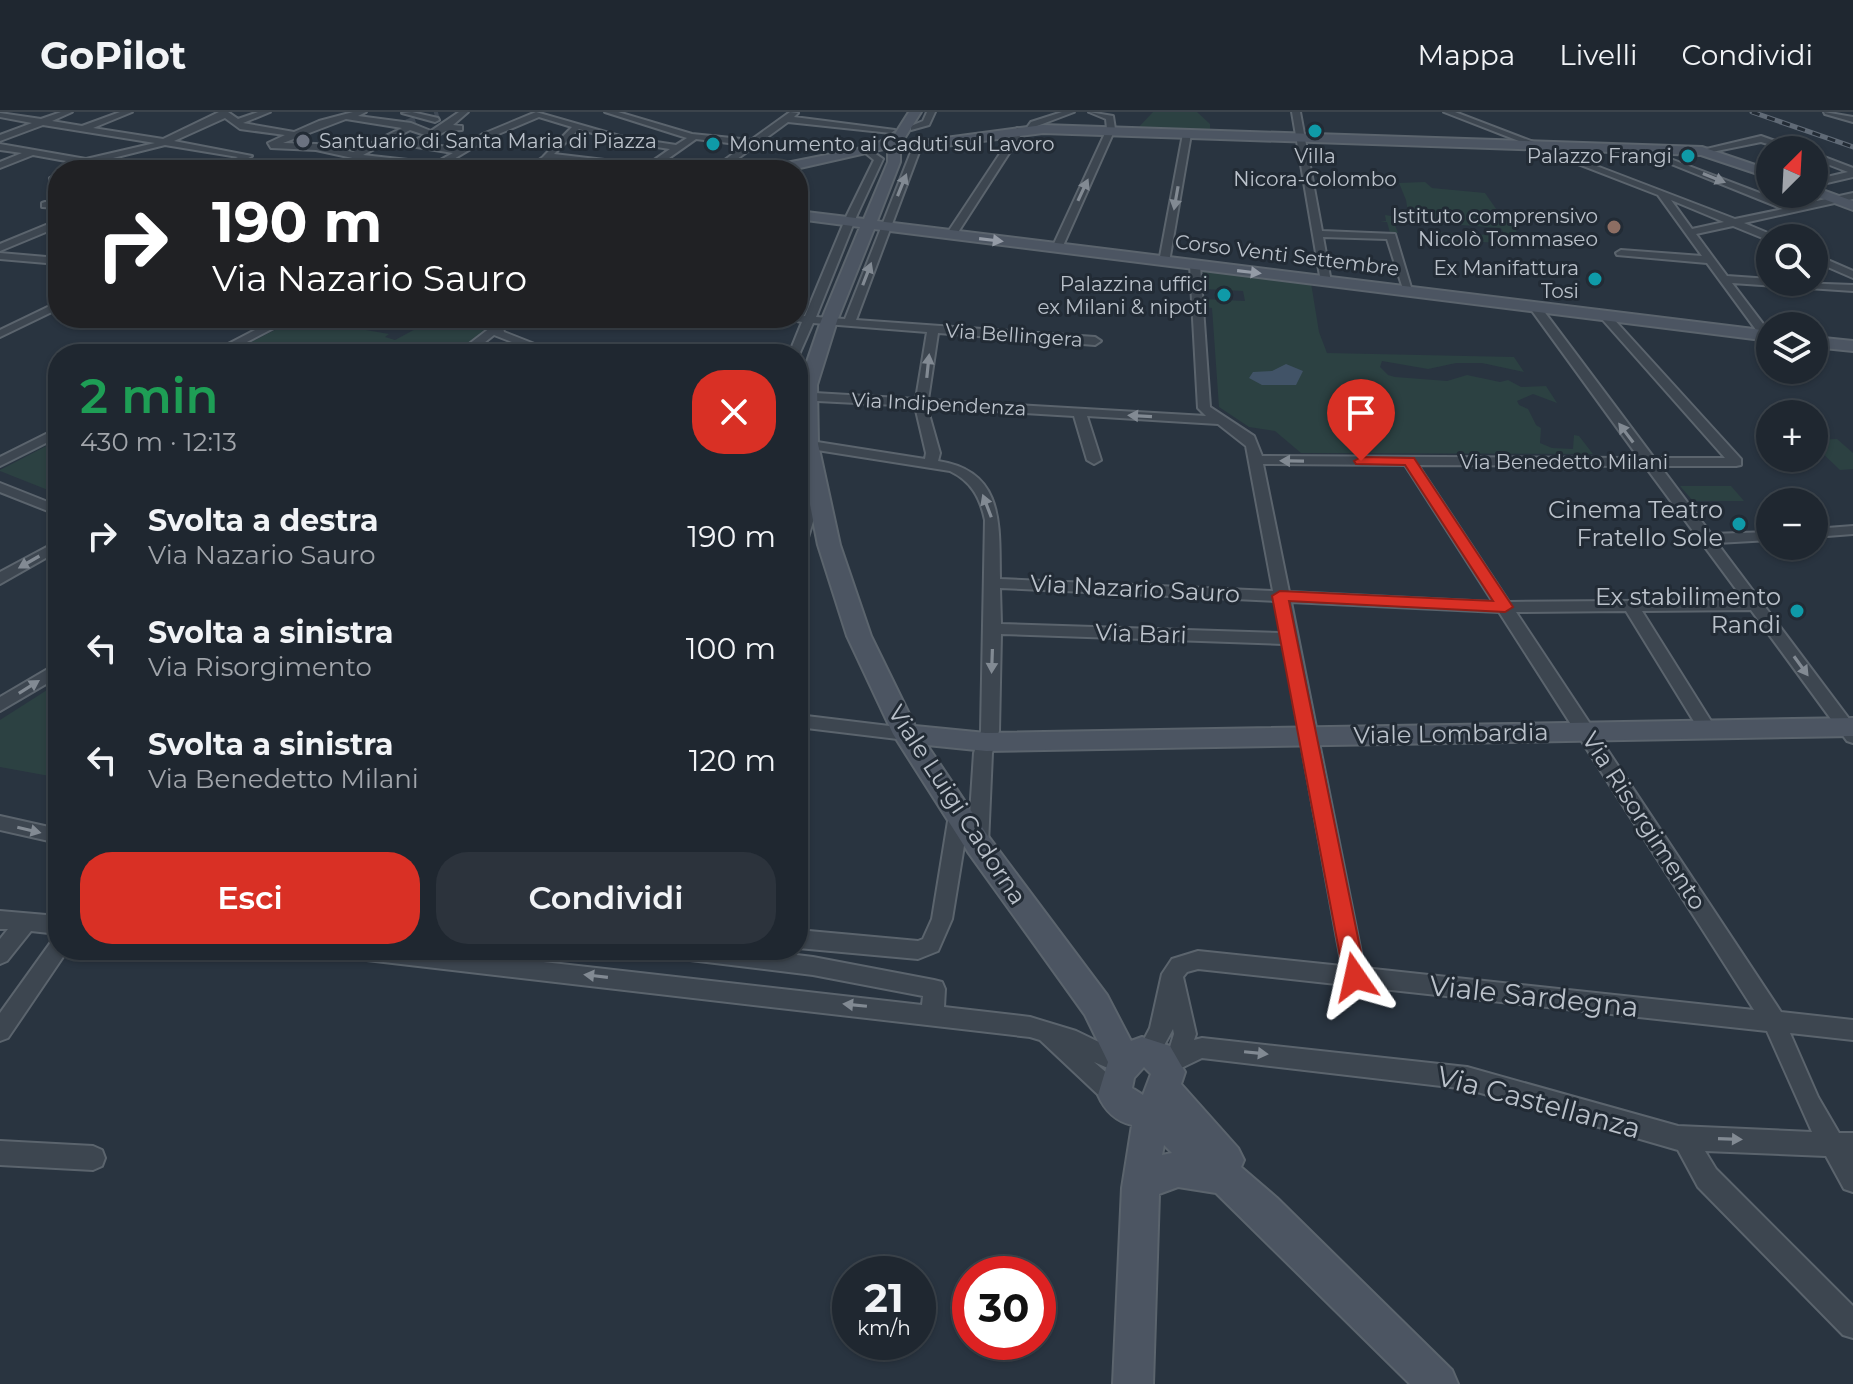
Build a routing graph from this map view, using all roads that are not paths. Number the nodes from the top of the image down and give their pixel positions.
1 (128, 112) edge
2 (266, 112) edge
3 (362, 112) edge
4 (395, 112) edge
5 (462, 112) edge
6 (609, 112) edge
7 (795, 112) edge
8 (931, 112) edge
9 (1070, 112) edge
10 (1093, 112) edge
11 (1296, 112) edge
12 (1448, 112) edge
13 (1828, 112) edge
14 (224, 113) edge
15 (538, 113) edge
16 (64, 114) edge
17 (0, 115) edge
18 (346, 117) junction
19 (434, 117) edge
20 (787, 119) junction
21 (1853, 120) edge
22 (42, 122) junction
23 (235, 123) junction
24 (408, 125) junction
25 (577, 126) junction
26 (81, 129) junction
27 (1025, 130) junction
28 (1110, 131) junction
29 (296, 134) junction
30 (432, 134) junction
31 (1187, 134) junction
32 (905, 135) edge
33 (695, 136) junction
34 (127, 137) junction
35 (0, 138) edge
36 (1300, 139) junction
37 (1756, 140) edge
38 (164, 143) junction
39 (753, 143) junction
40 (271, 145) junction
41 (414, 145) junction
42 (0, 147) edge
43 (315, 147) junction
44 (1540, 147) junction
45 (678, 148) junction
46 (1642, 149) junction
47 (463, 150) junction
48 (867, 151) junction
49 (1702, 151) junction
50 (33, 152) junction
51 (355, 155) junction
52 (248, 156) junction
53 (548, 157) junction
54 (69, 159) junction
55 (75, 160) edge
56 (94, 160) edge
57 (240, 160) edge
58 (296, 160) edge
59 (369, 160) edge
60 (388, 160) edge
61 (447, 160) edge
62 (544, 160) edge
63 (574, 160) edge
64 (662, 160) edge
65 (734, 160) edge
66 (1828, 162) edge
67 (808, 163) edge
68 (0, 165) edge
69 (1756, 169) edge
70 (1853, 173) edge
71 (1828, 184) edge
72 (1828, 195) edge
73 (1853, 196) edge
74 (1664, 197) junction
75 (1837, 199) junction
76 (1853, 206) edge
77 (1793, 209) junction
78 (808, 216) edge
79 (850, 221) junction
80 (1736, 222) junction
81 (869, 223) junction
82 (885, 226) junction
83 (48, 227) edge
84 (1756, 231) edge
85 (1691, 232) junction
86 (1318, 234) junction
87 (951, 235) junction
88 (0, 248) edge
89 (1057, 248) junction
90 (1621, 253) dead end
91 (0, 256) edge
92 (48, 260) edge
93 (1711, 260) junction
94 (1164, 262) junction
95 (1828, 263) edge
96 (1195, 265) junction
97 (1853, 275) edge
98 (1725, 279) junction
99 (1756, 281) edge
100 (1326, 282) junction
101 (1828, 286) edge
102 (1853, 288) edge
103 (1409, 292) junction
104 (808, 303) junction
105 (1536, 308) junction
106 (48, 310) edge
107 (832, 314) junction
108 (1606, 317) junction
109 (808, 320) joint
110 (1756, 320) edge
111 (849, 322) junction
112 (267, 328) edge
113 (498, 329) joint
114 (1, 333) edge
115 (933, 333) junction
116 (1756, 335) edge
117 (1095, 341) dead end
118 (1828, 343) edge
119 (235, 344) edge
120 (476, 344) edge
121 (526, 344) edge
122 (1853, 346) edge
123 (808, 348) edge
124 (808, 396) edge
125 (923, 403) junction
126 (1080, 413) junction
127 (1217, 420) junction
128 (48, 437) edge
129 (808, 445) edge
130 (1094, 460) dead end
131 (1255, 460) junction
132 (1409, 461) junction
133 (0, 462) edge
134 (808, 462) edge
135 (931, 462) junction
136 (1650, 463) junction
137 (0, 487) edge
138 (816, 490) junction
139 (48, 507) edge
140 (808, 515) edge
141 (1853, 530) edge
142 (1828, 532) edge
143 (1756, 537) edge
144 (1707, 539) junction
145 (48, 551) edge
146 (0, 579) edge
147 (993, 583) junction
148 (1280, 596) junction
149 (1756, 605) junction
150 (1631, 606) junction
151 (1505, 607) junction
152 (993, 629) junction
153 (1289, 639) junction
154 (48, 675) edge
155 (0, 705) edge
156 (808, 722) edge
157 (1707, 729) junction
158 (1850, 730) edge
159 (1586, 732) junction
160 (906, 734) junction
161 (1309, 737) junction
162 (986, 742) junction
163 (959, 815) junction
164 (0, 823) edge
165 (48, 834) edge
166 (978, 844) junction
167 (0, 920) edge
168 (26, 922) junction
169 (48, 924) edge
170 (808, 940) edge
171 (0, 955) edge
172 (50, 960) edge
173 (448, 960) edge
174 (764, 960) edge
175 (1173, 974) junction
176 (1355, 977) junction
177 (932, 1014) junction
178 (1774, 1021) junction
179 (1853, 1030) edge
180 (0, 1031) edge
181 (1145, 1077) junction
182 (1685, 1138) junction
183 (1841, 1144) edge
184 (0, 1153) edge
185 (93, 1158) dead end
186 (1229, 1179) junction
187 (1853, 1180) edge
188 (1141, 1181) junction
189 (1264, 1211) junction
190 (1853, 1325) edge
191 (1430, 1381) edge
192 (1133, 1384) edge

1 - 26 street
2 - 23 street
3 - 18 street
4 - 19 street
5 - 30 street
6 - 33 street
7 - 20 street
8 - 32 street
9 - 27 street
10 - 28 street
11 - 36 street
12 - 44 street
13 - 21 street
14 - 23 street
14 - 38 street
15 - 25 street
15 - 47 street
16 - 22 street
17 - 22 street
18 - 24 street
18 - 29 street
20 - 32 street
20 - 39 street
22 - 26 street
22 - 35 street
23 - 29 street
24 - 30 street
24 - 51 street
25 - 45 street
25 - 53 street
26 - 34 street
27 - 28 street
27 - 32 street
27 - 87 street
28 - 31 street
89 -> 28 street
29 - 40 street
30 - 41 street
31 - 36 street
31 -> 94 street
32 - 48 street
32 - 81 street, Viale Luigi Cadorna
82 -> 32 street
33 - 39 street
33 - 45 street
34 - 38 street
34 - 54 street
36 - 44 street
36 - 86 street
37 - 49 street
38 - 52 street
38 - 56 street
39 - 65 street
40 - 43 street
40 - 52 street
41 - 47 street
41 - 60 street
42 - 50 street
43 - 51 street
43 - 58 street
44 - 46 street
44 - 74 street
45 - 64 street
46 - 49 street
46 -> 77 street
47 - 61 street
48 - 67 street
48 - 79 street, Viale Luigi Cadorna
49 - 69 street
50 - 54 street
50 - 68 street
51 - 59 street
52 - 57 street
53 - 62 street
53 - 63 street
54 - 55 street
66 - 70 street
70 - 71 street
72 - 75 street
73 - 75 street
74 - 80 street
74 - 85 street
75 - 76 street
75 - 77 street
77 - 80 street
78 - 79 street, Corso Venti Settembre
79 - 81 street, Corso Venti Settembre
79 - 104 street, Viale Luigi Cadorna
80 - 84 street
80 - 85 street
81 - 82 street, Corso Venti Settembre
81 - 107 street, Viale Luigi Cadorna
82 - 87 street, Corso Venti Settembre
111 -> 82 street
83 - 88 street
85 - 93 street
86 - 100 street
86 - 103 street
87 -> 89 street, Corso Venti Settembre
89 - 94 street, Corso Venti Settembre
90 - 93 street
91 - 92 street
93 - 98 street
94 - 96 street, Corso Venti Settembre
95 - 97 street
96 -> 100 street, Corso Venti Settembre
96 - 127 street
98 - 99 street
98 - 110 street
100 - 103 street, Corso Venti Settembre
101 - 102 street
103 - 105 street, Corso Venti Settembre
104 - 107 street
104 - 109 street, Viale Luigi Cadorna
105 - 108 street, Corso Venti Settembre
136 -> 105 street
106 - 114 street
107 - 109 street
107 - 111 street, Via Bellingera
107 - 123 street, Viale Luigi Cadorna
108 - 116 street, Corso Venti Settembre
108 - 136 street, Via Benedetto Milani
111 - 115 street, Via Bellingera
112 - 119 street
113 - 120 street
113 - 121 street
115 - 117 street, Via Bellingera
125 -> 115 street, Via Bellingera
118 - 122 street
124 - 125 street, Via Indipendenza
125 - 126 street, Via Indipendenza
125 - 135 street, Via Bellingera
127 -> 126 street, Via Indipendenza
126 - 130 street
127 - 131 street
128 - 133 street
129 - 135 street
132 -> 131 street, Via Benedetto Milani
131 - 148 street
132 - 136 street, Via Benedetto Milani
132 - 151 street, Via Risorgimento
134 - 138 street, Viale Luigi Cadorna
147 -> 135 street
136 - 144 street
137 - 139 street
138 - 140 street
138 - 160 street, Viale Luigi Cadorna
141 - 142 street
143 - 144 street
144 - 149 street
145 -> 146 street
147 - 148 street, Via Nazario Sauro
147 - 152 street
148 - 151 street, Via Nazario Sauro
148 - 153 street
149 - 150 street, Via Nazario Sauro
149 -> 158 street
150 - 151 street, Via Nazario Sauro
150 - 157 street
151 - 159 street, Via Risorgimento
152 - 153 street, Via Bari
152 -> 162 street
153 - 161 street
155 -> 154 street
156 - 160 street
157 - 158 street, Viale Lombardia
157 - 159 street, Viale Lombardia
159 - 161 street, Viale Lombardia
159 - 178 street, Via Risorgimento
160 - 162 street, Viale Lombardia
160 - 163 street, Viale Luigi Cadorna
161 - 162 street, Viale Lombardia
161 - 176 street
162 - 166 street
163 - 166 street, Viale Luigi Cadorna
163 - 170 street
164 -> 165 street
166 - 181 street, Viale Luigi Cadorna
167 - 168 street
168 - 169 street
168 - 171 street
172 - 180 street
177 -> 173 street
174 - 177 street
175 - 176 street, Viale Sardegna
175 - 181 street
175 - 181 street
176 - 178 street, Viale Sardegna
177 - 181 street
178 - 179 street, Viale Sardegna
178 - 183 street, Via Risorgimento
181 -> 182 street, Via Castellanza
181 - 186 street
181 - 188 street
181 - 189 street
182 -> 183 street, Via Castellanza
182 - 190 street
183 - 187 street, Via Risorgimento
184 - 185 street
186 - 188 street
186 - 189 street
188 - 192 street
189 - 191 street

